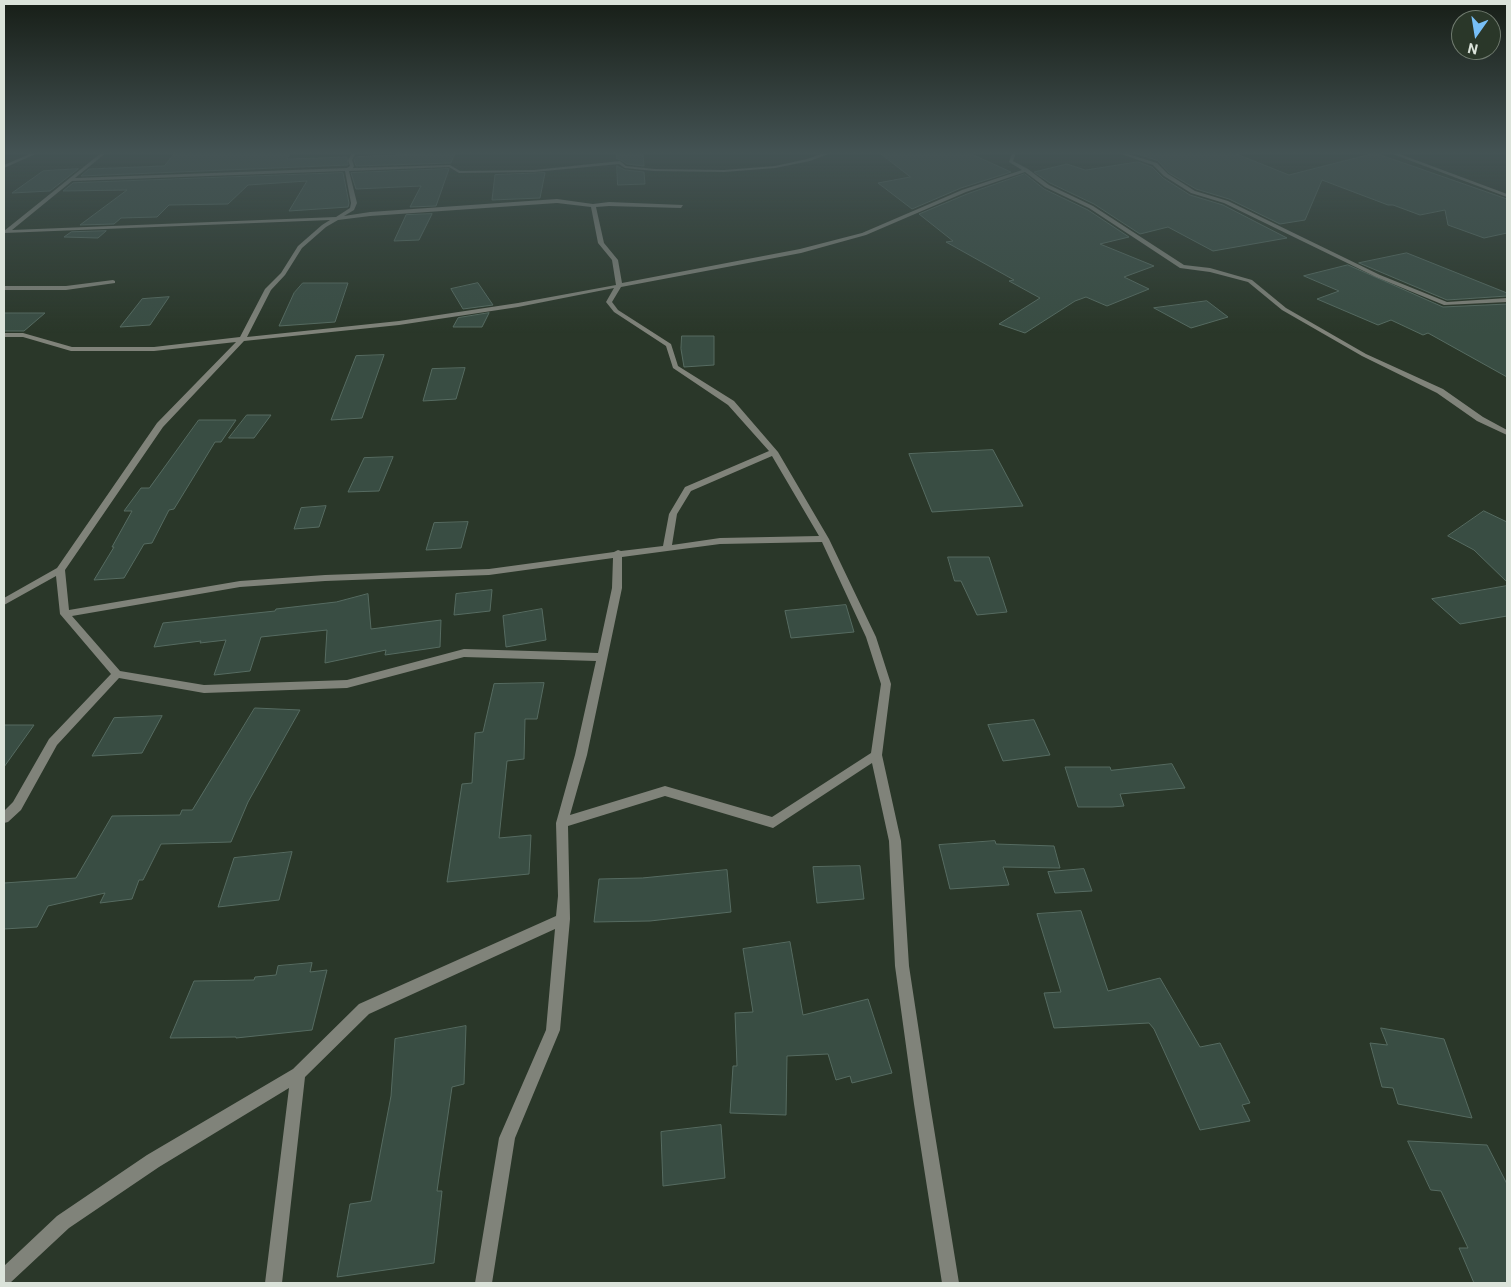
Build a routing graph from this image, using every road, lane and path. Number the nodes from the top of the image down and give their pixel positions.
1 (29, 213) edge
2 (347, 213) edge
3 (398, 213) edge
4 (595, 213) edge
5 (913, 213) edge
6 (1099, 213) edge
7 (1249, 213) edge
8 (340, 218) junction
9 (5, 232) edge
10 (113, 282) dead end
11 (619, 285) junction
12 (4, 288) edge
13 (1507, 300) edge
14 (4, 335) edge
15 (242, 339) junction
16 (1507, 433) edge
17 (774, 452) junction
18 (825, 539) junction
19 (667, 548) junction
20 (618, 554) junction
21 (60, 570) junction
22 (4, 602) edge
23 (65, 614) junction
24 (601, 656) junction
25 (117, 674) junction
26 (876, 755) junction
27 (4, 818) edge
28 (562, 823) junction
29 (563, 919) junction
30 (298, 1074) junction
31 (4, 1277) edge
32 (274, 1283) edge
33 (484, 1283) edge
34 (951, 1283) edge

1 - 9 street
2 - 8 street
3 - 8 street
4 - 11 street
5 - 11 street
6 - 16 street
7 - 13 street
8 - 9 street
8 - 15 street
10 - 12 street
11 - 15 street
11 - 17 street
14 - 15 street
15 - 21 street
17 - 18 street
17 - 19 street
18 - 19 street
18 - 26 street
19 - 20 street
20 - 23 street
20 - 24 street
21 - 22 street
21 - 23 street
23 - 25 street
24 - 25 street
24 - 28 street
25 - 27 street
26 - 28 street
26 - 34 street
28 - 29 street
29 - 30 street
29 - 33 street
30 - 31 street
30 - 32 street

